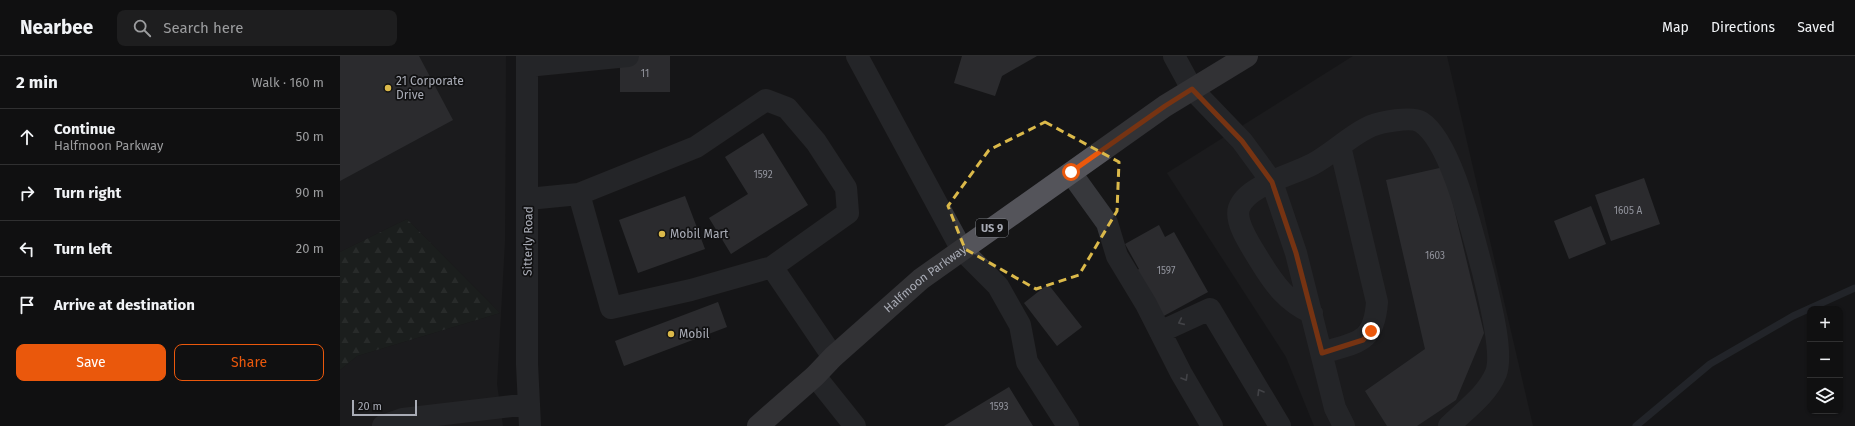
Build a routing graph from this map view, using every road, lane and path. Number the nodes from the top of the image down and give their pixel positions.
1 (628, 56) edge
2 (857, 56) edge
3 (1174, 56) edge
4 (1247, 56) edge
5 (527, 61) edge
6 (1192, 89) junction
7 (1340, 146) junction
8 (1071, 172) junction
9 (1272, 182) junction
10 (579, 194) junction
11 (528, 199) junction
12 (962, 250) junction
13 (772, 267) junction
14 (1312, 314) junction
15 (1160, 332) junction
16 (1322, 353) junction
17 (833, 357) junction
18 (815, 376) junction
19 (529, 404) junction
20 (446, 420) edge
21 (383, 426) edge
22 (530, 426) edge
23 (758, 426) edge
24 (855, 426) edge
25 (1068, 426) edge
26 (1212, 426) edge
27 (1280, 426) edge
28 (1344, 426) edge
29 (1449, 426) edge

1 - 5 street
2 - 12 street
3 - 6 street
4 - 6 main road, Halfmoon Parkway / US 9
5 - 11 street, Sitterly Road
6 - 8 main road, Halfmoon Parkway / US 9
6 - 9 street
7 - 9 street
7 - 16 street
7 - 29 street
8 - 12 main road, Halfmoon Parkway / US 9
8 - 15 street
9 - 14 street
9 - 14 street
10 - 11 street
10 - 13 street
10 - 13 street
11 - 19 street, Sitterly Road
12 - 17 main road, Halfmoon Parkway / US 9
12 - 25 street
13 - 17 street
14 - 16 street
15 -> 26 street
27 -> 15 street
16 - 28 street
17 - 18 main road, Halfmoon Parkway / US 9
18 - 23 main road, Halfmoon Parkway / US 9
18 - 24 street
19 - 20 street
19 - 22 street, Sitterly Road
20 - 21 street

